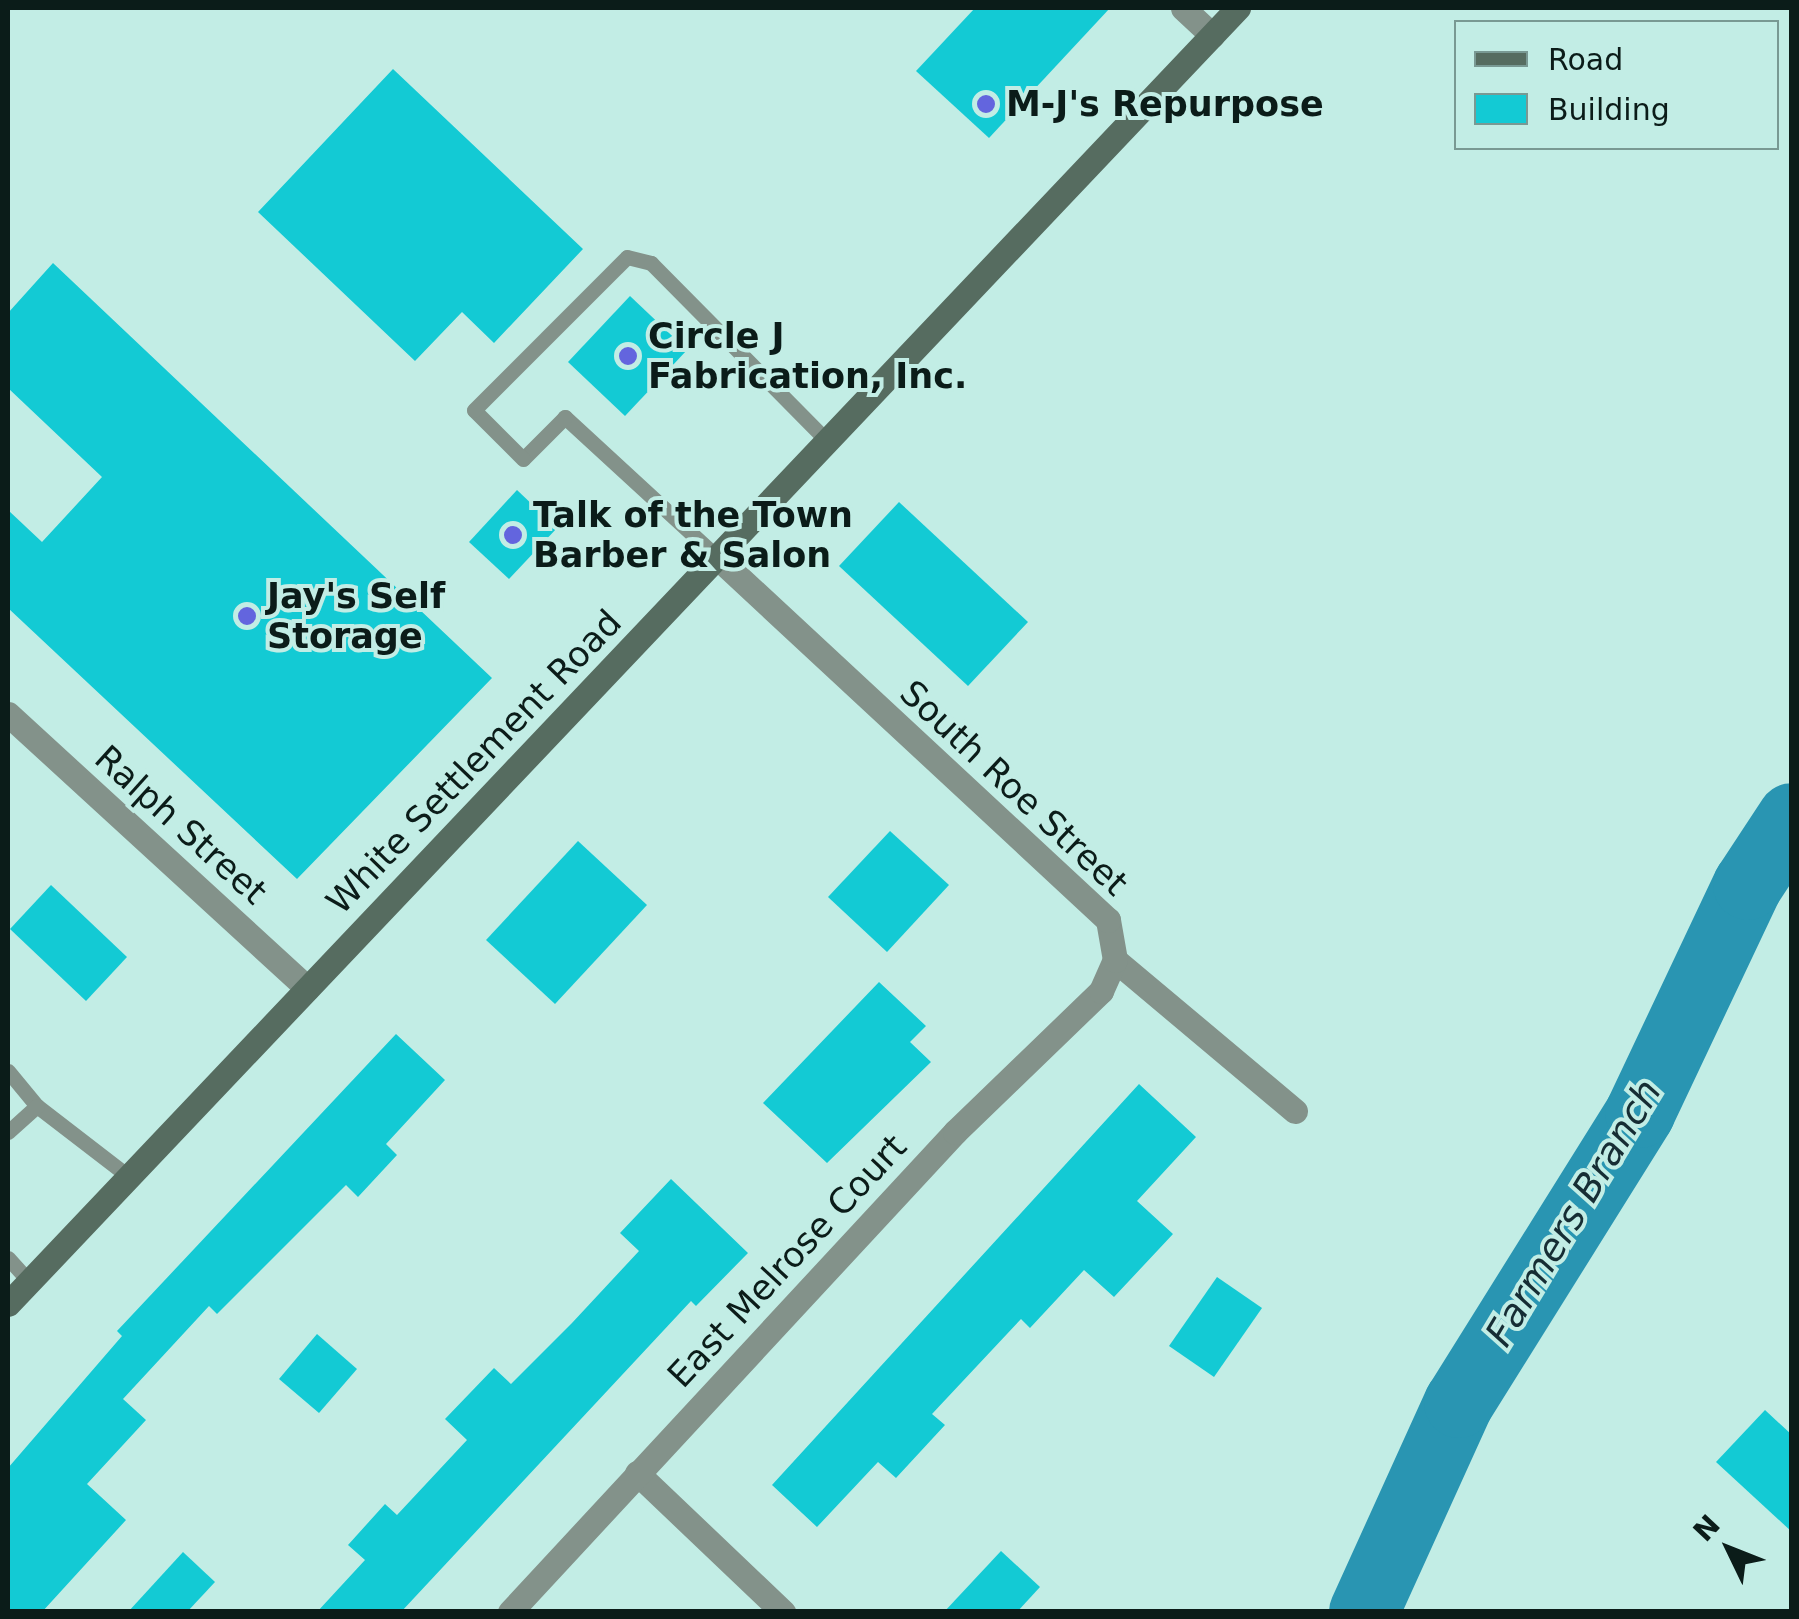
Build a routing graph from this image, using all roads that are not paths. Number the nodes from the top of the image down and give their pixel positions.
1 (1183, 8) edge
2 (1238, 8) edge
3 (1212, 35) junction
4 (827, 441) junction
5 (716, 557) junction
6 (8, 714) edge
7 (1115, 960) junction
8 (307, 988) junction
9 (8, 1071) edge
10 (37, 1106) junction
11 (1295, 1112) dead end
12 (8, 1132) edge
13 (128, 1176) junction
14 (8, 1258) edge
15 (29, 1281) junction
16 (8, 1304) edge
17 (637, 1473) junction
18 (510, 1612) edge
19 (783, 1612) edge

1 - 3 street
2 - 3 main road, White Settlement Road
3 - 4 main road, White Settlement Road
4 - 5 main road, White Settlement Road
4 - 5 lane
5 - 7 street, South Roe Street
5 - 8 main road, White Settlement Road
6 - 8 street, Ralph Street
7 - 11 street
7 - 17 street, East Melrose Court
8 - 13 main road, White Settlement Road
9 - 10 lane
10 - 12 lane
10 - 13 lane
13 - 15 main road, White Settlement Road
14 - 15 lane
15 - 16 main road, White Settlement Road
17 - 18 street, East Melrose Court
17 - 19 street

